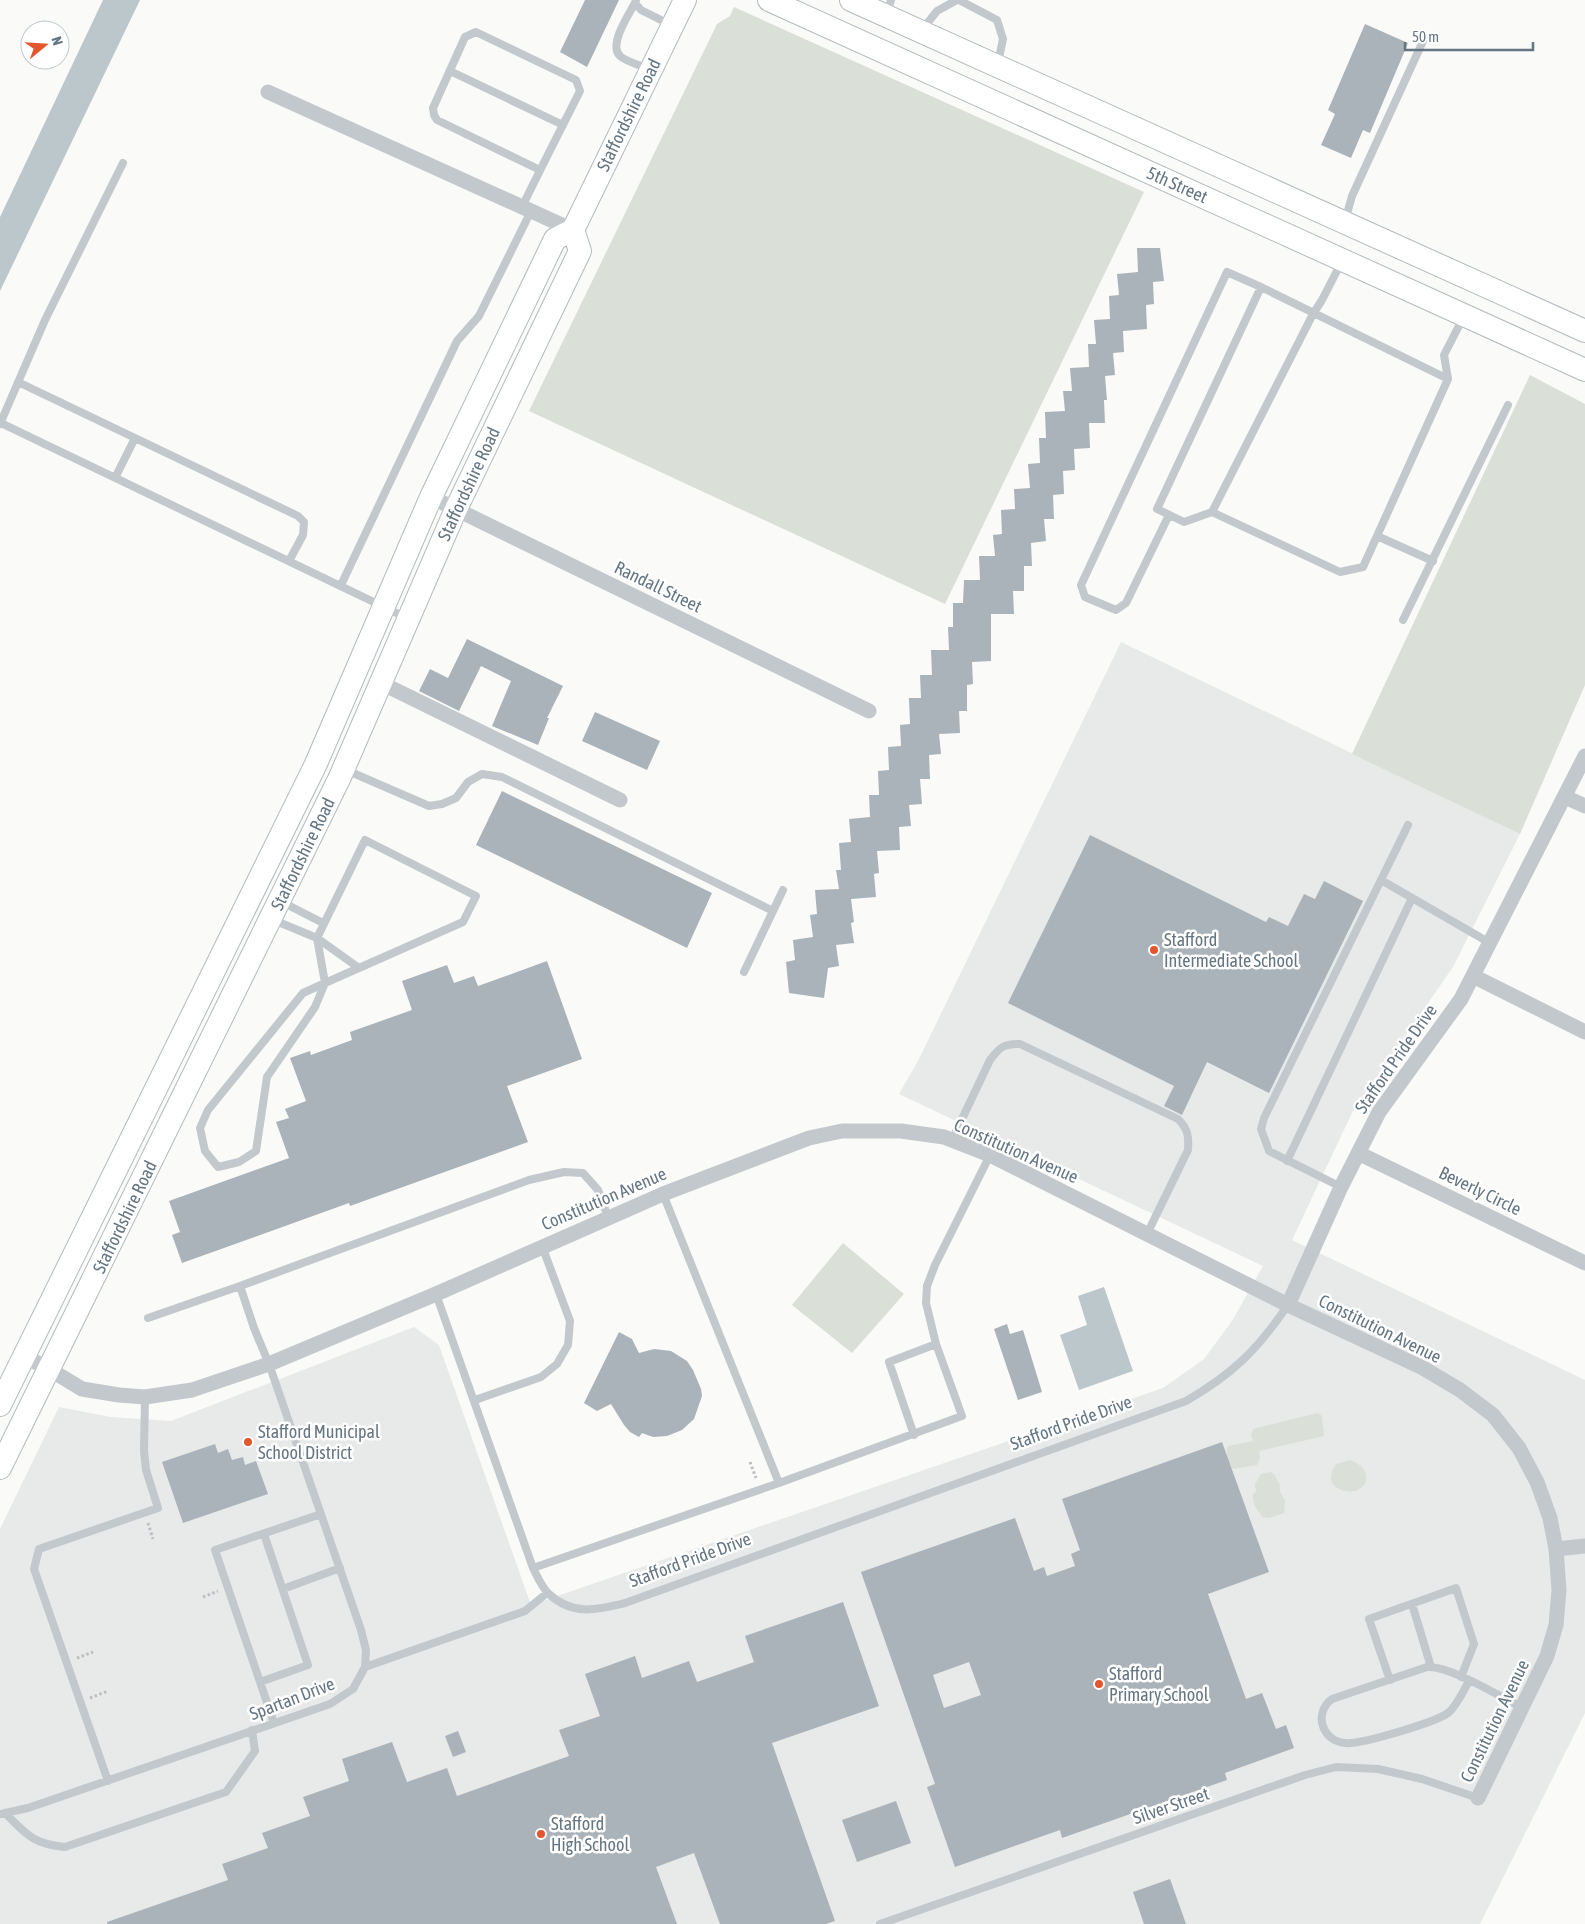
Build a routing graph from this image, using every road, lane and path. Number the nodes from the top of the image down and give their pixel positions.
1 (685, 0) edge
2 (769, 0) edge
3 (851, 0) edge
4 (958, 0) edge
5 (636, 1) edge
6 (889, 8) edge
7 (672, 26) junction
8 (921, 32) junction
9 (1424, 39) dead end
10 (873, 47) junction
11 (998, 66) junction
12 (651, 70) junction
13 (450, 71) junction
14 (268, 92) dead end
15 (984, 98) junction
16 (563, 125) junction
17 (1166, 143) junction
18 (123, 163) dead end
19 (540, 170) junction
20 (1153, 174) junction
21 (527, 209) junction
22 (1345, 223) junction
23 (573, 230) junction
24 (1342, 260) junction
25 (1477, 282) junction
26 (1260, 287) junction
27 (1313, 314) junction
28 (1464, 316) junction
29 (1585, 331) edge
30 (1585, 370) edge
31 (1448, 379) junction
32 (18, 382) junction
33 (1508, 405) dead end
34 (0, 424) edge
35 (135, 438) junction
36 (115, 478) junction
37 (430, 497) junction
38 (456, 509) junction
39 (1212, 512) junction
40 (1169, 515) junction
41 (1377, 536) junction
42 (289, 561) junction
43 (1433, 561) junction
44 (341, 585) junction
45 (384, 606) junction
46 (408, 618) junction
47 (1403, 620) dead end
48 (381, 683) junction
49 (869, 710) dead end
50 (1585, 756) edge
51 (344, 769) junction
52 (1565, 797) junction
53 (620, 800) dead end
54 (1585, 806) edge
55 (1408, 825) dead end
56 (1380, 880) junction
57 (783, 890) dead end
58 (1412, 898) junction
59 (275, 910) junction
60 (773, 911) junction
61 (323, 923) junction
62 (317, 938) junction
63 (1490, 943) junction
64 (359, 968) junction
65 (744, 972) dead end
66 (1473, 976) junction
67 (325, 983) junction
68 (1585, 1032) edge
69 (952, 1140) junction
70 (1358, 1153) junction
71 (990, 1156) junction
72 (1287, 1161) junction
73 (1341, 1187) junction
74 (663, 1194) junction
75 (608, 1217) junction
76 (1147, 1234) junction
77 (542, 1246) junction
78 (1585, 1263) edge
79 (240, 1286) junction
80 (436, 1294) junction
81 (1288, 1305) junction
82 (148, 1318) dead end
83 (936, 1344) junction
84 (24, 1356) junction
85 (269, 1364) junction
86 (49, 1369) junction
87 (145, 1397) junction
88 (474, 1400) junction
89 (0, 1405) edge
90 (914, 1435) junction
91 (750, 1462) dead end
92 (0, 1468) edge
93 (779, 1483) junction
94 (760, 1489) junction
95 (321, 1514) junction
96 (264, 1534) junction
97 (1585, 1546) edge
98 (1556, 1549) junction
99 (340, 1568) junction
100 (533, 1568) junction
101 (283, 1589) junction
102 (547, 1593) junction
103 (1412, 1604) junction
104 (93, 1652) dead end
105 (66, 1662) junction
106 (364, 1666) junction
107 (1431, 1667) junction
108 (1465, 1679) junction
109 (1390, 1680) junction
110 (260, 1682) junction
111 (108, 1691) dead end
112 (80, 1701) junction
113 (1521, 1707) junction
114 (274, 1723) junction
115 (252, 1730) junction
116 (108, 1780) junction
117 (1478, 1798) joint
118 (2, 1813) edge
119 (880, 1924) edge

1 - 7 main road, Staffordshire Road
2 - 10 main road, 5th Street
3 - 6 main road, 5th Street
4 - 8 lane
4 - 11 lane
5 - 7 lane
5 - 12 lane
6 - 8 main road, 5th Street
6 - 10 main road
7 - 12 main road, Staffordshire Road
8 - 11 main road, 5th Street
9 - 22 lane
10 - 15 main road, 5th Street
11 - 15 main road
11 - 17 main road, 5th Street
12 - 23 main road, Staffordshire Road
13 - 16 lane
13 - 16 lane
13 - 19 lane
14 - 21 street
15 - 20 main road, 5th Street
16 - 19 lane
17 - 20 main road
17 - 22 main road, 5th Street
18 - 32 lane
19 - 21 lane
20 - 24 main road, 5th Street
21 - 23 street
21 - 44 lane
22 - 24 main road
22 - 25 main road, 5th Street
23 - 37 main road, Staffordshire Road
23 - 38 main road, Staffordshire Road
24 - 27 lane
24 - 28 main road, 5th Street
25 - 28 main road
25 - 29 main road, 5th Street
26 - 27 lane
26 - 40 lane
26 - 40 lane
27 - 31 lane
27 - 39 lane
28 - 30 main road, 5th Street
28 - 31 lane
31 - 41 lane
32 - 34 lane
32 - 35 lane
33 - 43 lane
34 - 36 lane
35 - 36 lane
35 - 42 lane
36 - 42 lane
37 - 38 street, Randall Street
37 - 45 main road, Staffordshire Road
38 - 46 main road, Staffordshire Road
38 - 49 street, Randall Street
39 - 40 lane
39 - 41 lane
41 - 43 lane
42 - 44 lane
43 - 47 lane
44 - 45 lane
45 - 46 lane
45 - 84 main road, Staffordshire Road
46 - 48 main road, Staffordshire Road
48 - 51 main road, Staffordshire Road
48 - 53 street
50 - 52 street, Stafford Pride Drive
51 - 59 main road, Staffordshire Road
51 - 60 lane
52 - 54 street
52 - 63 street, Stafford Pride Drive
55 - 56 lane
56 - 58 lane
56 - 72 lane
57 - 60 lane
58 - 63 lane
58 - 72 lane
59 - 61 lane
59 - 62 lane
59 - 86 main road, Staffordshire Road
60 - 65 lane
61 - 62 lane
61 - 64 lane
62 - 64 lane
62 - 67 lane
63 - 66 street, Stafford Pride Drive
64 - 67 lane
66 - 68 street
66 - 70 street, Stafford Pride Drive
67 - 67 lane
69 - 71 street, Constitution Avenue
69 - 74 street, Constitution Avenue
69 - 76 lane
70 - 73 street, Stafford Pride Drive
70 - 78 street, Beverly Circle
71 - 76 street, Constitution Avenue
71 - 83 lane
72 - 73 lane
73 - 81 street, Stafford Pride Drive
74 - 75 street, Constitution Avenue
74 - 93 lane
75 - 77 street, Constitution Avenue
75 - 79 lane
76 - 81 street, Constitution Avenue
77 - 80 street, Constitution Avenue
77 - 88 lane
79 - 82 lane
79 - 85 lane, Spartan Drive
80 - 85 street, Constitution Avenue
80 - 88 lane, Stafford Pride Drive
81 - 98 street, Constitution Avenue
81 - 102 lane, Stafford Pride Drive
83 - 90 lane
83 - 90 lane
84 - 86 street, Constitution Avenue
84 - 89 main road, Staffordshire Road
85 - 87 street, Constitution Avenue
85 - 95 lane, Spartan Drive
86 - 87 street, Constitution Avenue
86 - 92 main road, Staffordshire Road
87 - 105 lane
88 - 100 lane, Stafford Pride Drive
90 - 93 lane
91 - 94 path
93 - 94 lane
94 - 100 lane
95 - 96 lane
95 - 99 lane, Spartan Drive
96 - 101 lane
96 - 110 lane
97 - 98 street
98 - 113 street, Constitution Avenue
99 - 101 lane
99 - 106 lane, Spartan Drive
100 - 102 lane, Stafford Pride Drive
101 - 110 lane
102 - 106 lane
103 - 107 lane
103 - 108 lane
103 - 109 lane
104 - 105 path
105 - 112 lane
106 - 114 lane, Spartan Drive
107 - 108 lane
107 - 109 lane
108 - 109 lane
108 - 113 lane
110 - 114 lane
111 - 112 path
112 - 116 lane
113 - 117 street, Constitution Avenue
114 - 115 lane, Spartan Drive
115 - 116 lane, Spartan Drive
115 - 118 lane
116 - 118 lane, Spartan Drive
117 - 119 lane, Silver Street

